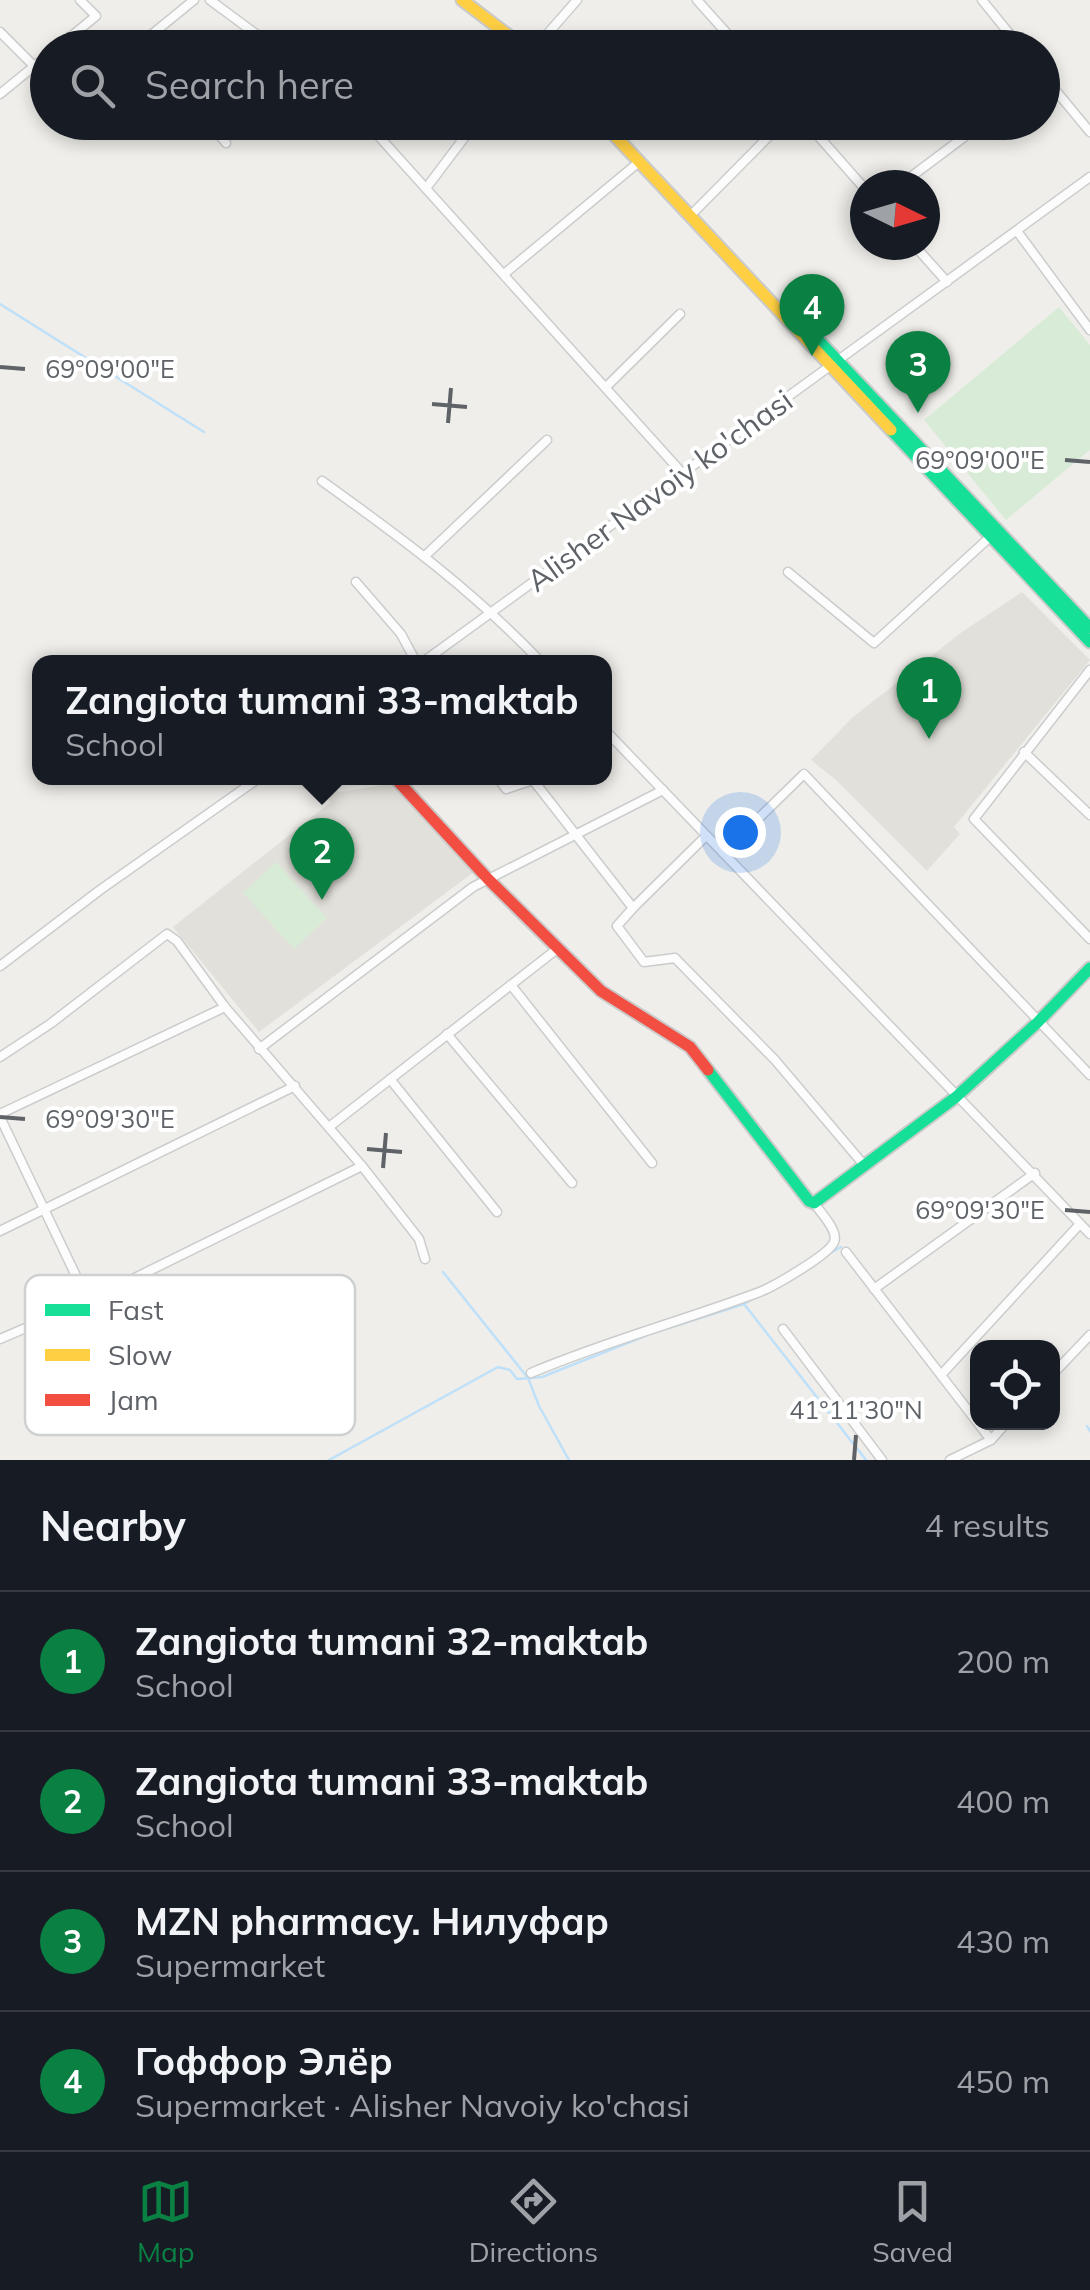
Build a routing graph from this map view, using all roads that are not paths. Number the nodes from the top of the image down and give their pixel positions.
1 (80, 0) edge
2 (194, 0) edge
3 (210, 0) edge
4 (450, 0) edge
5 (462, 0) edge
6 (578, 0) edge
7 (697, 0) edge
8 (982, 0) edge
9 (79, 30) edge
10 (157, 30) edge
11 (251, 30) edge
12 (489, 30) edge
13 (501, 30) edge
14 (550, 30) edge
15 (724, 30) edge
16 (1006, 30) edge
17 (0, 32) edge
18 (30, 62) edge
19 (30, 69) edge
20 (0, 94) edge
21 (1060, 96) edge
22 (1090, 132) edge
23 (223, 140) edge
24 (383, 140) edge
25 (462, 140) edge
26 (619, 140) edge
27 (629, 140) edge
28 (765, 140) edge
29 (822, 140) edge
30 (960, 140) edge
31 (226, 143) dead end
32 (639, 162) junction
33 (920, 170) edge
34 (850, 172) edge
35 (1090, 177) edge
36 (427, 187) junction
37 (695, 211) junction
38 (1016, 231) junction
39 (927, 260) edge
40 (504, 274) junction
41 (947, 282) junction
42 (680, 314) dead end
43 (1088, 324) edge
44 (835, 364) junction
45 (606, 387) junction
46 (547, 440) dead end
47 (684, 474) junction
48 (322, 481) dead end
49 (990, 538) junction
50 (426, 556) junction
51 (788, 572) dead end
52 (356, 582) dead end
53 (493, 612) junction
54 (1090, 628) edge
55 (1090, 642) edge
56 (415, 655) edge
57 (430, 655) edge
58 (535, 655) edge
59 (1090, 670) edge
60 (612, 737) edge
61 (1024, 752) junction
62 (249, 785) edge
63 (401, 785) edge
64 (536, 785) edge
65 (663, 790) junction
66 (1090, 815) edge
67 (576, 835) junction
68 (706, 836) junction
69 (722, 853) junction
70 (488, 879) junction
71 (633, 908) junction
72 (1090, 939) edge
73 (558, 949) junction
74 (0, 966) edge
75 (1090, 968) edge
76 (510, 985) junction
77 (225, 1007) junction
78 (1038, 1022) junction
79 (447, 1034) junction
80 (259, 1049) junction
81 (0, 1057) edge
82 (1090, 1075) edge
83 (390, 1079) junction
84 (295, 1086) junction
85 (956, 1098) junction
86 (0, 1116) edge
87 (329, 1127) junction
88 (652, 1163) dead end
89 (864, 1165) junction
90 (362, 1166) junction
91 (1034, 1173) junction
92 (572, 1182) dead end
93 (814, 1203) junction
94 (43, 1210) junction
95 (497, 1212) dead end
96 (1080, 1225) junction
97 (0, 1231) edge
98 (1090, 1234) edge
99 (846, 1252) dead end
100 (425, 1259) dead end
101 (75, 1275) edge
102 (141, 1275) edge
103 (874, 1289) junction
104 (25, 1328) edge
105 (783, 1329) dead end
106 (1090, 1336) edge
107 (0, 1339) edge
108 (1060, 1367) edge
109 (531, 1373) dead end
110 (940, 1375) junction
111 (999, 1430) edge
112 (990, 1440) junction
113 (882, 1460) edge
114 (950, 1460) edge

1 - 9 street
2 - 10 street
3 - 11 street
4 - 12 main road
5 - 13 main road
6 - 14 street
7 - 15 street
8 - 16 street
17 - 18 street
19 - 20 street
21 - 22 street
23 - 31 street
24 - 36 street
25 - 36 street
26 - 32 main road
27 - 37 main road
28 - 37 street
29 - 34 street
30 - 33 street
32 - 40 street
32 - 44 main road
35 - 38 street, Alisher Navoiy ko'chasi
36 - 40 street
37 - 44 main road
38 - 41 street, Alisher Navoiy ko'chasi
38 - 43 street
39 - 41 street
40 - 45 street
41 - 44 street, Alisher Navoiy ko'chasi
42 - 45 street
44 - 47 street, Alisher Navoiy ko'chasi
44 - 49 main road
44 - 54 main road
45 - 47 street
46 - 50 street
47 - 53 street, Alisher Navoiy ko'chasi
48 - 50 street
49 - 51 street
49 - 55 main road
50 - 53 street
52 - 56 street
53 - 57 street, Alisher Navoiy ko'chasi
53 - 58 street
59 - 61 street
60 - 65 street
61 - 66 street
61 - 72 street
62 - 74 street
63 - 70 main road
64 - 67 street
65 - 67 street
65 - 68 street
67 - 70 street
67 - 71 street
68 - 69 street
68 - 71 street
69 - 78 street
69 - 85 street
70 - 73 main road
70 - 80 street
71 - 89 street
73 - 76 street
73 - 93 main road
75 - 78 main road
76 - 79 street
76 - 88 street
77 - 80 street
77 - 81 street
77 - 86 street
78 - 82 street
78 - 85 main road
79 - 83 street
79 - 92 street
80 - 84 street
83 - 87 street
83 - 95 street
84 - 87 street
84 - 94 street
85 - 89 main road
85 - 91 street
86 - 94 street
87 - 90 street
89 - 93 main road
90 - 100 street
90 - 102 street
91 - 96 street
91 - 103 street
93 - 109 street
94 - 97 street
94 - 101 street
96 - 98 street
96 - 110 street
99 - 103 street
103 - 110 street
104 - 107 street
105 - 113 street
106 - 108 street
110 - 112 street
111 - 112 street
112 - 114 street

